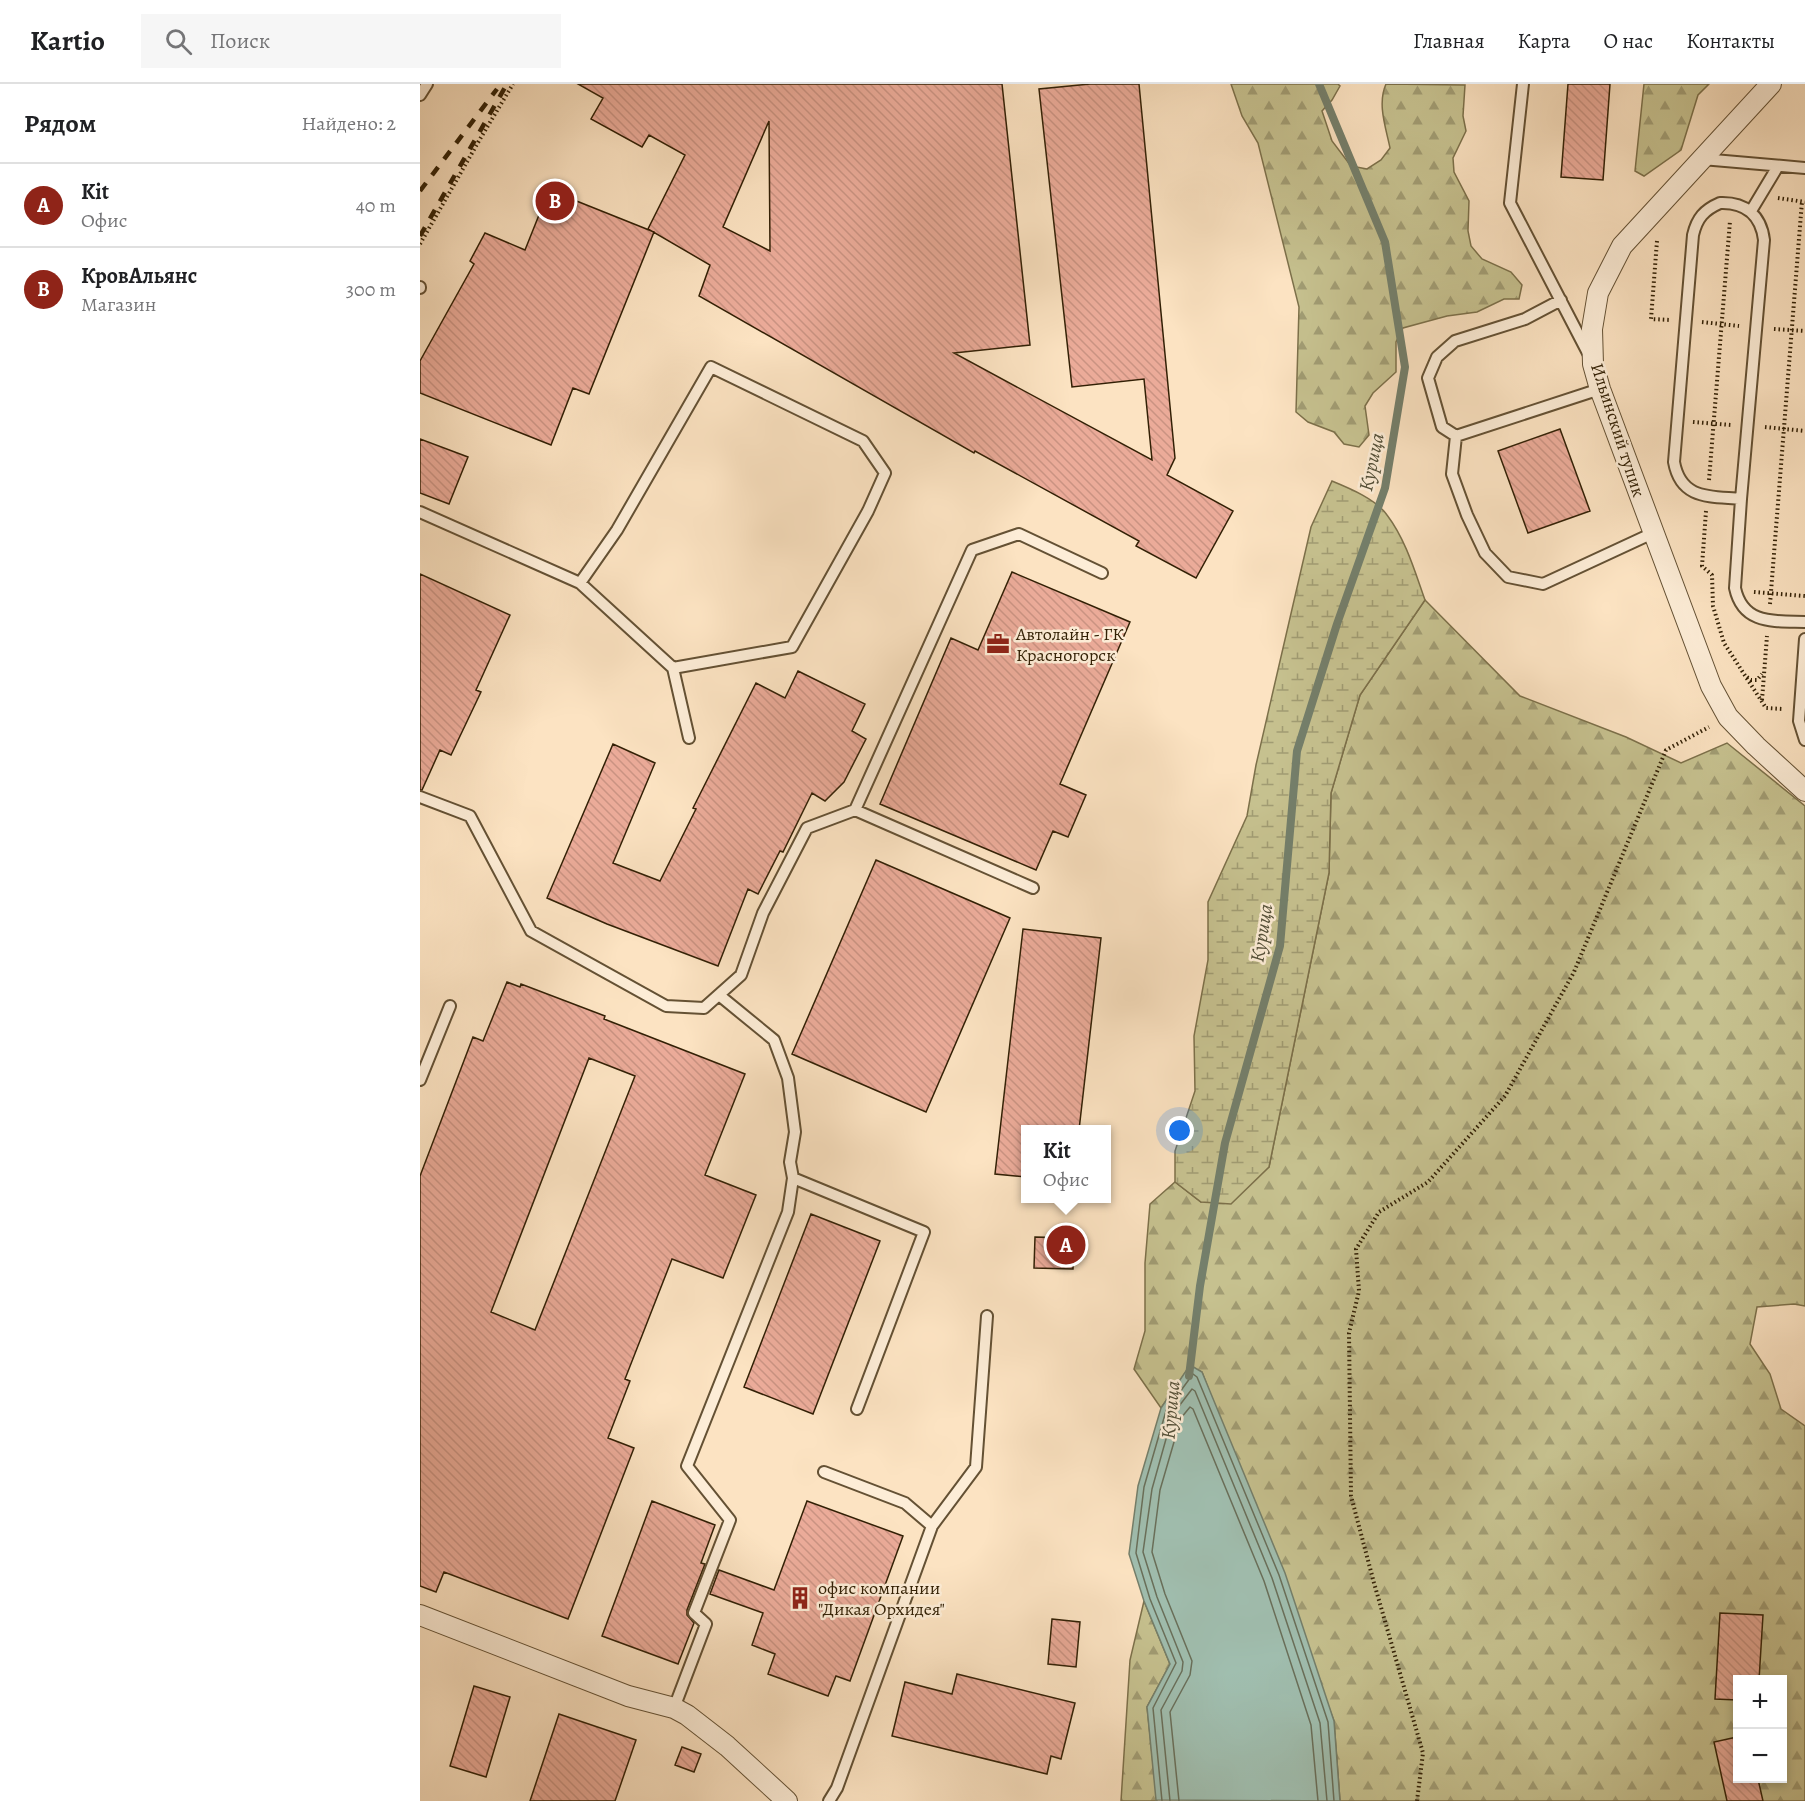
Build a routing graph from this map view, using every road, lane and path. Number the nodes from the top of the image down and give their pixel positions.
1 (427, 84) edge
2 (513, 84) edge
3 (1523, 84) edge
4 (1771, 84) edge
5 (420, 95) edge
6 (1702, 159) junction
7 (1778, 166) junction
8 (1805, 168) edge
9 (1802, 201) dead end
10 (1751, 211) junction
11 (420, 244) edge
12 (1561, 300) junction
13 (1593, 364) junction
14 (1600, 389) junction
15 (1456, 435) junction
16 (1741, 499) junction
17 (420, 512) edge
18 (1653, 533) junction
19 (1102, 573) dead end
20 (580, 583) junction
21 (1735, 591) junction
22 (1771, 593) junction
23 (1805, 596) edge
24 (1769, 620) junction
25 (1805, 622) edge
26 (1805, 639) edge
27 (1764, 667) junction
28 (674, 668) junction
29 (1743, 672) dead end
30 (1761, 702) dead end
31 (1728, 717) junction
32 (689, 738) dead end
33 (1805, 740) edge
34 (1805, 791) edge
35 (420, 797) edge
36 (855, 810) junction
37 (1033, 888) dead end
38 (719, 995) junction
39 (450, 1006) dead end
40 (420, 1080) edge
41 (793, 1178) junction
42 (987, 1316) dead end
43 (856, 1409) dead end
44 (824, 1472) dead end
45 (932, 1526) junction
46 (420, 1615) edge
47 (674, 1708) junction
48 (787, 1801) edge
49 (830, 1801) edge
50 (1417, 1801) edge

1 - 5 lane
2 - 11 path
3 - 12 lane
4 - 6 street, Ильинский тупик
6 - 7 lane
6 - 13 street, Ильинский тупик
7 - 8 lane
7 - 10 lane
9 - 22 path
10 - 16 lane
10 - 16 lane
12 - 13 lane
12 - 15 lane
13 - 14 street, Ильинский тупик
14 - 15 lane
14 - 18 street, Ильинский тупик
15 - 18 lane
16 - 21 lane
17 - 20 lane
18 - 31 street, Ильинский тупик
19 - 36 lane
20 - 28 lane
20 - 28 lane
21 - 22 path
21 - 24 lane
22 - 23 path
22 - 24 path
24 - 25 lane
24 - 27 path
26 - 33 lane
27 - 29 path
27 - 30 path
28 - 32 lane
31 - 34 street, Ильинский тупик
31 - 50 path
35 - 38 lane
36 - 37 lane
36 - 38 lane
38 - 41 lane
39 - 40 lane
41 - 43 lane
41 - 47 lane
42 - 45 lane
44 - 45 lane
45 - 49 lane
46 - 47 street
47 - 48 street

